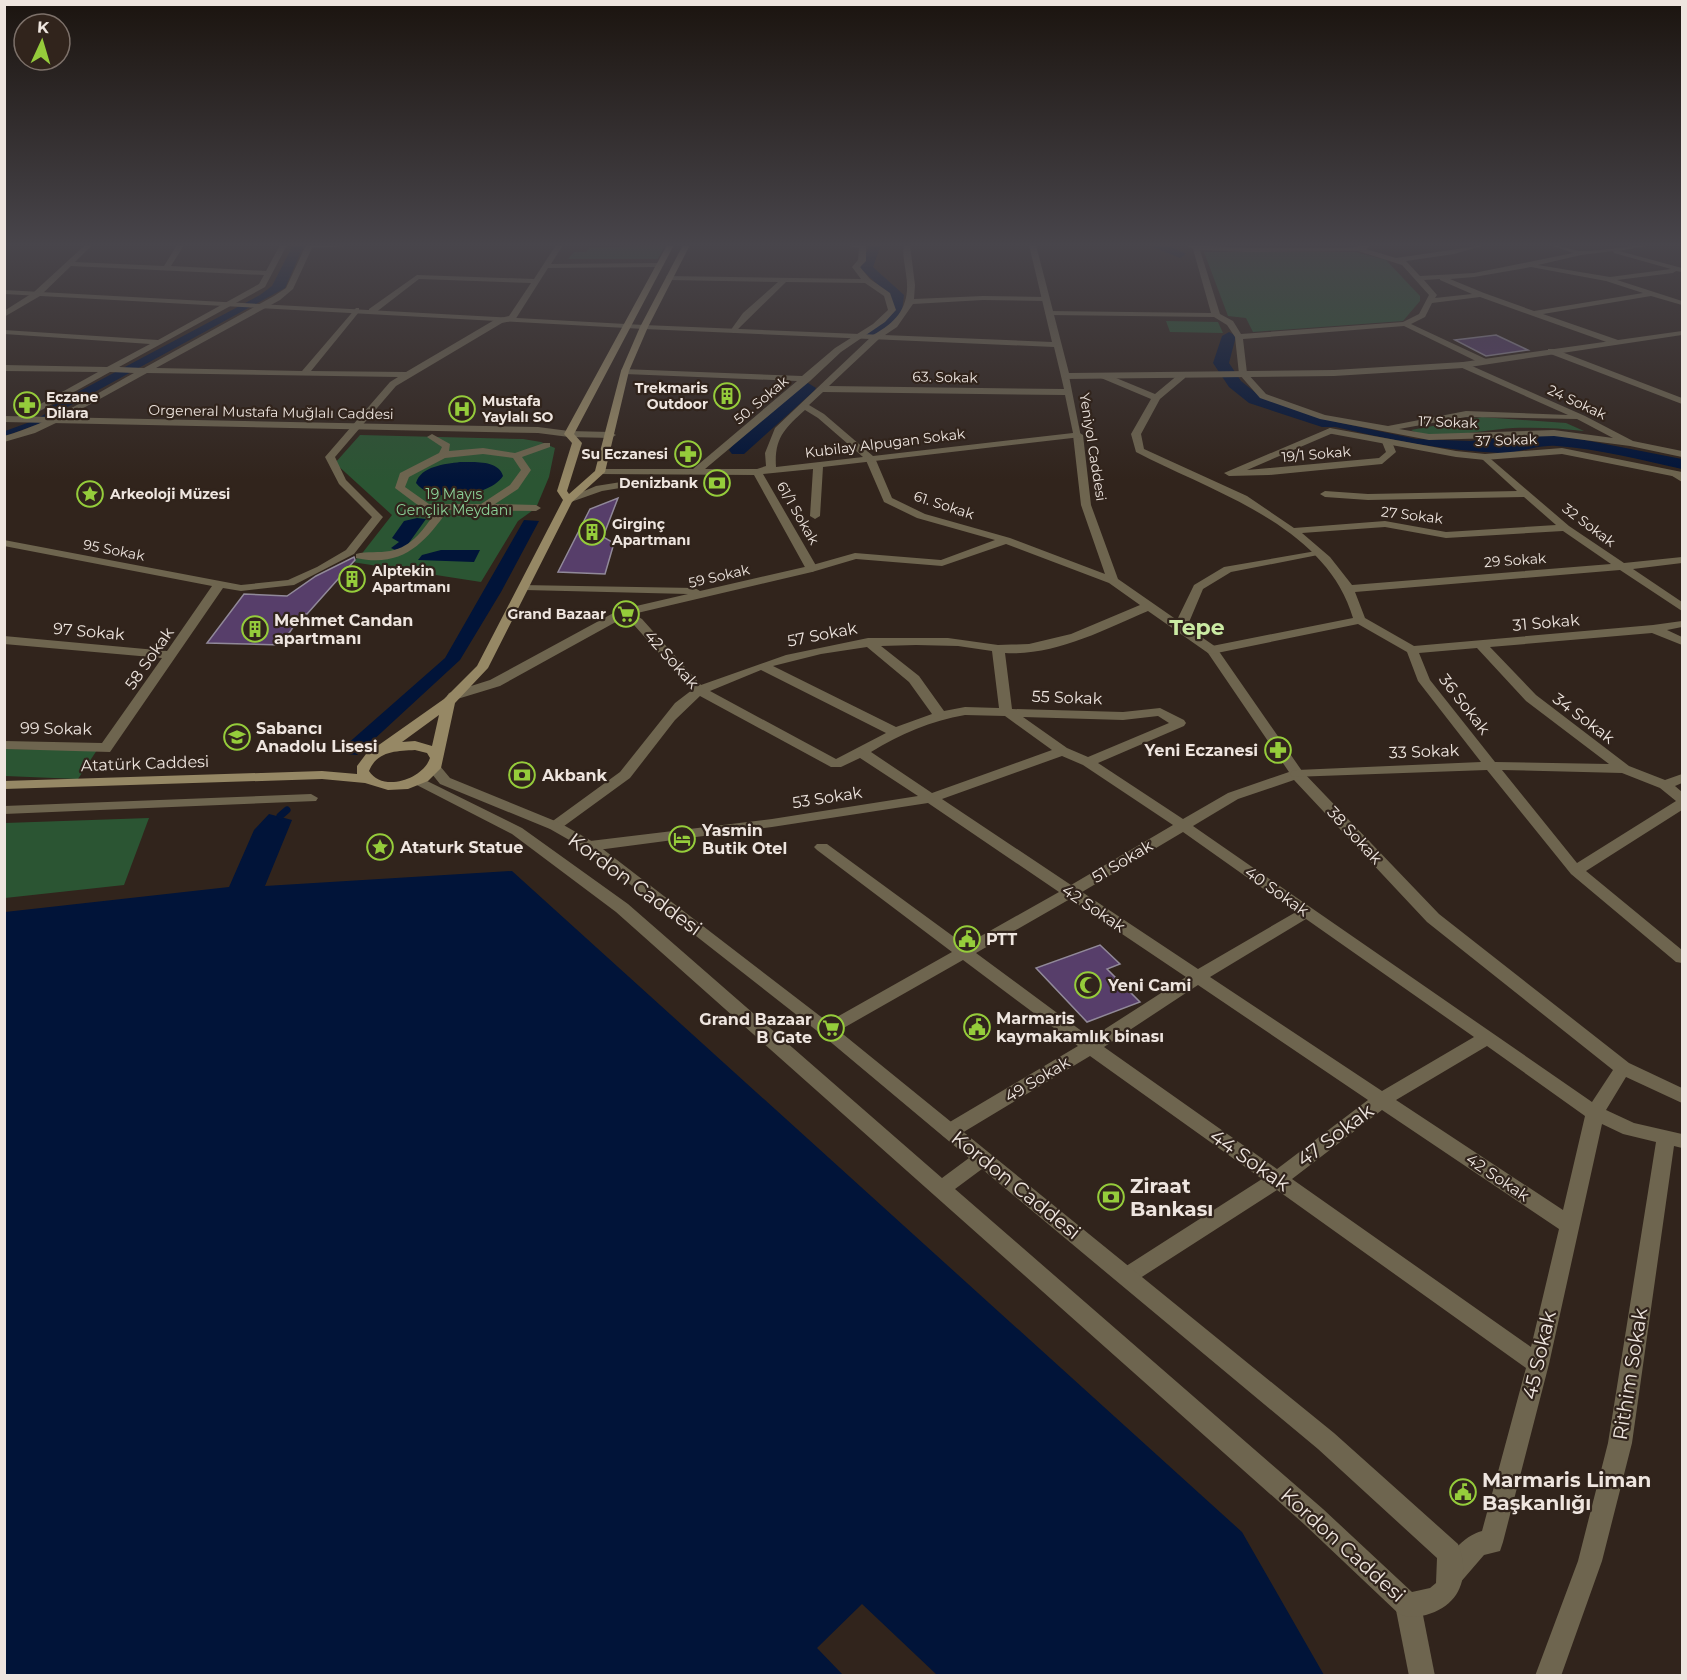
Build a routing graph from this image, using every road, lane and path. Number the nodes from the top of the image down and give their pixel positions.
1 (195, 323) edge
2 (229, 323) edge
3 (345, 323) edge
4 (495, 323) edge
5 (590, 323) edge
6 (646, 323) edge
7 (740, 323) edge
8 (877, 323) edge
9 (898, 323) edge
10 (1052, 323) edge
11 (1230, 323) edge
12 (1562, 323) edge
13 (1405, 324) joint
14 (627, 326) junction
15 (644, 327) junction
16 (734, 331) junction
17 (4, 332) edge
18 (1681, 334) edge
19 (855, 336) junction
20 (876, 337) junction
21 (1239, 338) junction
22 (158, 342) junction
23 (1615, 342) junction
24 (1057, 345) junction
25 (1551, 351) junction
26 (1483, 361) junction
27 (1464, 365) junction
28 (4, 368) edge
29 (112, 370) junction
30 (142, 370) junction
31 (625, 371) junction
32 (305, 372) junction
33 (1244, 374) junction
34 (406, 375) junction
35 (1065, 376) junction
36 (1104, 376) junction
37 (1182, 376) junction
38 (807, 379) junction
39 (821, 388) junction
40 (1069, 392) junction
41 (1156, 398) junction
42 (1683, 401) edge
43 (803, 405) junction
44 (1582, 418) junction
45 (4, 419) edge
46 (25, 419) junction
47 (53, 420) junction
48 (1346, 421) junction
49 (574, 424) junction
50 (614, 424) junction
51 (354, 427) junction
52 (1382, 429) junction
53 (538, 430) junction
54 (1330, 431) junction
55 (569, 434) junction
56 (611, 435) junction
57 (1078, 435) junction
58 (432, 437) dead end
59 (4, 440) edge
60 (1387, 442) junction
61 (1630, 443) junction
62 (547, 445) dead end
63 (1683, 454) edge
64 (443, 455) junction
65 (516, 456) junction
66 (1485, 457) junction
67 (870, 458) junction
68 (818, 464) junction
69 (762, 471) junction
70 (600, 472) junction
71 (694, 473) junction
72 (1229, 473) junction
73 (1680, 476) edge
74 (1199, 479) junction
75 (1325, 494) dead end
76 (1527, 494) junction
77 (568, 500) junction
78 (445, 507) junction
79 (483, 507) junction
80 (536, 508) dead end
81 (815, 516) dead end
82 (1565, 528) junction
83 (1292, 531) junction
84 (1006, 540) junction
85 (4, 543) edge
86 (1318, 552) junction
87 (360, 556) dead end
88 (1683, 560) edge
89 (1621, 568) junction
90 (813, 569) junction
91 (1113, 581) junction
92 (219, 585) junction
93 (525, 587) junction
94 (1348, 589) junction
95 (719, 591) junction
96 (1148, 606) junction
97 (1683, 607) edge
98 (623, 613) junction
99 (1360, 620) junction
100 (1683, 624) edge
101 (1180, 628) junction
102 (1653, 629) junction
103 (4, 640) edge
104 (1683, 641) edge
105 (868, 642) junction
106 (1480, 644) junction
107 (998, 650) junction
108 (1212, 650) junction
109 (1412, 650) junction
110 (171, 656) junction
111 (763, 666) junction
112 (699, 690) junction
113 (451, 699) junction
114 (1006, 711) junction
115 (939, 714) junction
116 (895, 732) junction
117 (4, 745) edge
118 (106, 748) joint
119 (386, 748) junction
120 (1062, 751) junction
121 (861, 752) junction
122 (436, 762) junction
123 (1088, 762) junction
124 (364, 763) junction
125 (1490, 766) junction
126 (1624, 769) junction
127 (1297, 774) junction
128 (322, 775) junction
129 (1683, 778) edge
130 (367, 779) junction
131 (416, 782) junction
132 (1665, 785) junction
133 (4, 786) edge
134 (311, 798) dead end
135 (929, 799) junction
136 (1683, 801) edge
137 (4, 810) edge
138 (1182, 825) junction
139 (555, 826) junction
140 (590, 846) junction
141 (822, 847) dead end
142 (1576, 871) junction
143 (1071, 892) junction
144 (1306, 912) junction
145 (965, 951) junction
146 (1681, 954) edge
147 (1198, 977) junction
148 (827, 1030) junction
149 (1487, 1038) junction
150 (1091, 1047) junction
151 (1623, 1068) junction
152 (1683, 1096) edge
153 (1382, 1100) junction
154 (1595, 1113) junction
155 (950, 1131) junction
156 (1674, 1138) edge
157 (982, 1158) junction
158 (1278, 1179) junction
159 (941, 1189) junction
160 (1569, 1225) junction
161 (1126, 1276) junction
162 (1538, 1364) junction
163 (1450, 1575) junction
164 (1408, 1605) junction
165 (1422, 1676) edge
166 (1548, 1676) edge

1 - 22 street
2 - 30 street
3 - 32 street
4 - 34 street
5 - 14 street
6 - 15 main road
7 - 16 street
8 - 19 street, 50. Sokak
9 - 20 street
10 - 24 street, Yeniyol Caddesi
11 - 21 street
12 - 23 street
13 - 21 street
13 - 26 street
14 - 15 street
14 - 49 main road
15 - 16 street
15 - 31 main road
16 - 19 street
17 - 22 street
18 - 23 street
19 - 20 street
19 - 38 street, 50. Sokak
20 - 24 street
20 - 39 street
21 - 33 street
22 - 29 street
23 - 25 street
24 - 35 street, Yeniyol Caddesi
25 - 26 street
25 - 42 street
26 - 27 street
27 - 33 street
27 - 44 street, 24 Sokak
28 - 29 street
29 - 30 street
29 - 46 street
30 - 32 street
30 - 47 street
31 - 38 street
31 - 50 main road
32 - 34 street
33 - 37 street
33 - 48 street, 17 Sokak
34 - 51 street
35 - 36 street
35 - 40 street, Yeniyol Caddesi
36 - 37 street
36 - 41 street
37 - 41 street
38 - 71 street, 50. Sokak
39 - 40 street, 63. Sokak
39 - 43 street
40 - 57 street, Yeniyol Caddesi
41 - 74 street
43 - 67 street, 61. Sokak
43 - 69 street
44 - 52 street
44 - 61 street, 24 Sokak
45 - 46 street, Orgeneral Mustafa Muğlalı Caddesi
46 - 47 street, Orgeneral Mustafa Muğlalı Caddesi
47 - 51 street, Orgeneral Mustafa Muğlalı Caddesi
47 - 59 street
48 - 52 street, 17 Sokak
48 - 54 street
49 - 50 street
49 - 53 street
49 - 55 main road
50 - 56 main road
51 - 53 street, Orgeneral Mustafa Muğlalı Caddesi
51 - 92 street, 95 Sokak
52 - 61 street, 17 Sokak
53 - 55 street
54 - 60 street, 37 Sokak
54 - 72 street
55 - 56 street
55 - 77 main road
56 - 70 main road
57 - 67 street, Kubilay Alpugan Sokak
57 - 91 street, Yeniyol Caddesi
58 - 64 street
60 - 66 street, 37 Sokak
60 - 72 street, 19/1 Sokak
61 - 63 street, 24 Sokak
62 - 65 street
64 - 65 street
64 - 78 street
65 - 79 street
66 - 73 street, 37 Sokak
66 - 76 street, 32 Sokak
67 - 68 street, Kubilay Alpugan Sokak
67 - 84 street, 61. Sokak
68 - 69 street, Kubilay Alpugan Sokak
68 - 81 street
69 - 71 street, Kubilay Alpugan Sokak
69 - 90 street, 61/1 Sokak
70 - 71 street, Kubilay Alpugan Sokak
70 - 77 main road
71 - 77 street, Kubilay Alpugan Sokak
72 - 74 street
74 - 83 street
75 - 76 street
76 - 82 street, 32 Sokak
77 - 93 main road, Atatürk Caddesi
78 - 79 street
78 - 87 street
79 - 80 street
82 - 83 street, 27 Sokak
82 - 89 street, 32 Sokak
83 - 86 street
84 - 90 street, 59 Sokak
84 - 91 street, 61. Sokak
85 - 92 street, 95 Sokak
86 - 94 street
86 - 101 street
88 - 89 street, 29 Sokak
89 - 94 street, 29 Sokak
89 - 97 street, 32 Sokak
90 - 95 street, 59 Sokak
91 - 96 street, 38 Sokak
92 - 110 street, 58 Sokak
93 - 95 street
93 - 113 main road, Atatürk Caddesi
94 - 99 street
95 - 98 street, 59 Sokak
96 - 101 street, 38 Sokak
96 - 107 street, 57 Sokak
98 - 112 street, 42 Sokak
98 - 113 street, 59 Sokak
99 - 108 street
99 - 109 street
100 - 102 street, 31 Sokak
101 - 108 street, 38 Sokak
102 - 104 street
102 - 106 street, 31 Sokak
103 - 110 street, 97 Sokak
105 - 107 street, 57 Sokak
105 - 111 street, 57 Sokak
105 - 115 street
106 - 109 street, 31 Sokak
106 - 126 street, 34 Sokak
107 - 114 street
108 - 127 street, 38 Sokak
109 - 125 street, 36 Sokak
110 - 118 street, 58 Sokak
111 - 112 street, 57 Sokak
111 - 116 street
112 - 121 street, 42 Sokak
112 - 139 street, 57 Sokak
113 - 119 main road, Atatürk Caddesi
113 - 122 main road
114 - 115 street, 55 Sokak
114 - 120 street, 40 Sokak
114 - 123 street, 55 Sokak
115 - 116 street, 55 Sokak
116 - 121 street, 55 Sokak
117 - 118 street, 99 Sokak
119 - 122 main road
119 - 124 main road, Atatürk Caddesi
120 - 123 street, 40 Sokak
120 - 135 street, 53 Sokak
121 - 135 street, 42 Sokak
122 - 131 main road
122 - 139 street, Kordon Caddesi
123 - 138 street, 40 Sokak
124 - 128 main road, Atatürk Caddesi
124 - 130 main road
125 - 126 street, 33 Sokak
125 - 127 street, 33 Sokak
125 - 142 street, 36 Sokak
126 - 132 street, 34 Sokak
127 - 138 street, 51 Sokak
127 - 151 street, 38 Sokak
128 - 130 main road, Atatürk Caddesi
128 - 133 main road, Atatürk Caddesi
129 - 132 street
130 - 131 main road, Atatürk Caddesi
131 - 159 street, Kordon Caddesi
132 - 136 street, 34 Sokak
134 - 137 street
135 - 140 street, 53 Sokak
135 - 143 street, 42 Sokak
136 - 142 street
138 - 143 street, 51 Sokak
138 - 144 street, 40 Sokak
139 - 140 street, Kordon Caddesi
140 - 148 street, Kordon Caddesi
141 - 145 street, 44 Sokak
142 - 146 street, 36 Sokak
143 - 145 street, 51 Sokak
143 - 147 street, 42 Sokak
144 - 147 street, 49 Sokak
144 - 149 street, 40 Sokak
145 - 148 street, 51 Sokak
145 - 150 street, 44 Sokak
147 - 150 street, 49 Sokak
147 - 153 street, 42 Sokak
148 - 155 street, Kordon Caddesi
149 - 153 street, 47 Sokak
149 - 154 street, 40 Sokak
150 - 155 street, 49 Sokak
150 - 158 street, 44 Sokak
151 - 152 street, 38 Sokak
151 - 154 street, 45 Sokak
153 - 158 street, 47 Sokak
153 - 160 street, 42 Sokak
154 - 156 street, 40 Sokak
154 - 160 street, 45 Sokak
155 - 157 street, Kordon Caddesi
156 - 166 street, Rithim Sokak
157 - 159 street
157 - 161 street, Kordon Caddesi
158 - 161 street, 47 Sokak
158 - 162 street, 44 Sokak
159 - 164 street, Kordon Caddesi
160 - 162 street, 45 Sokak
161 - 163 street, Kordon Caddesi
162 - 163 street, 45 Sokak
163 - 164 street, Kordon Caddesi
164 - 165 street

